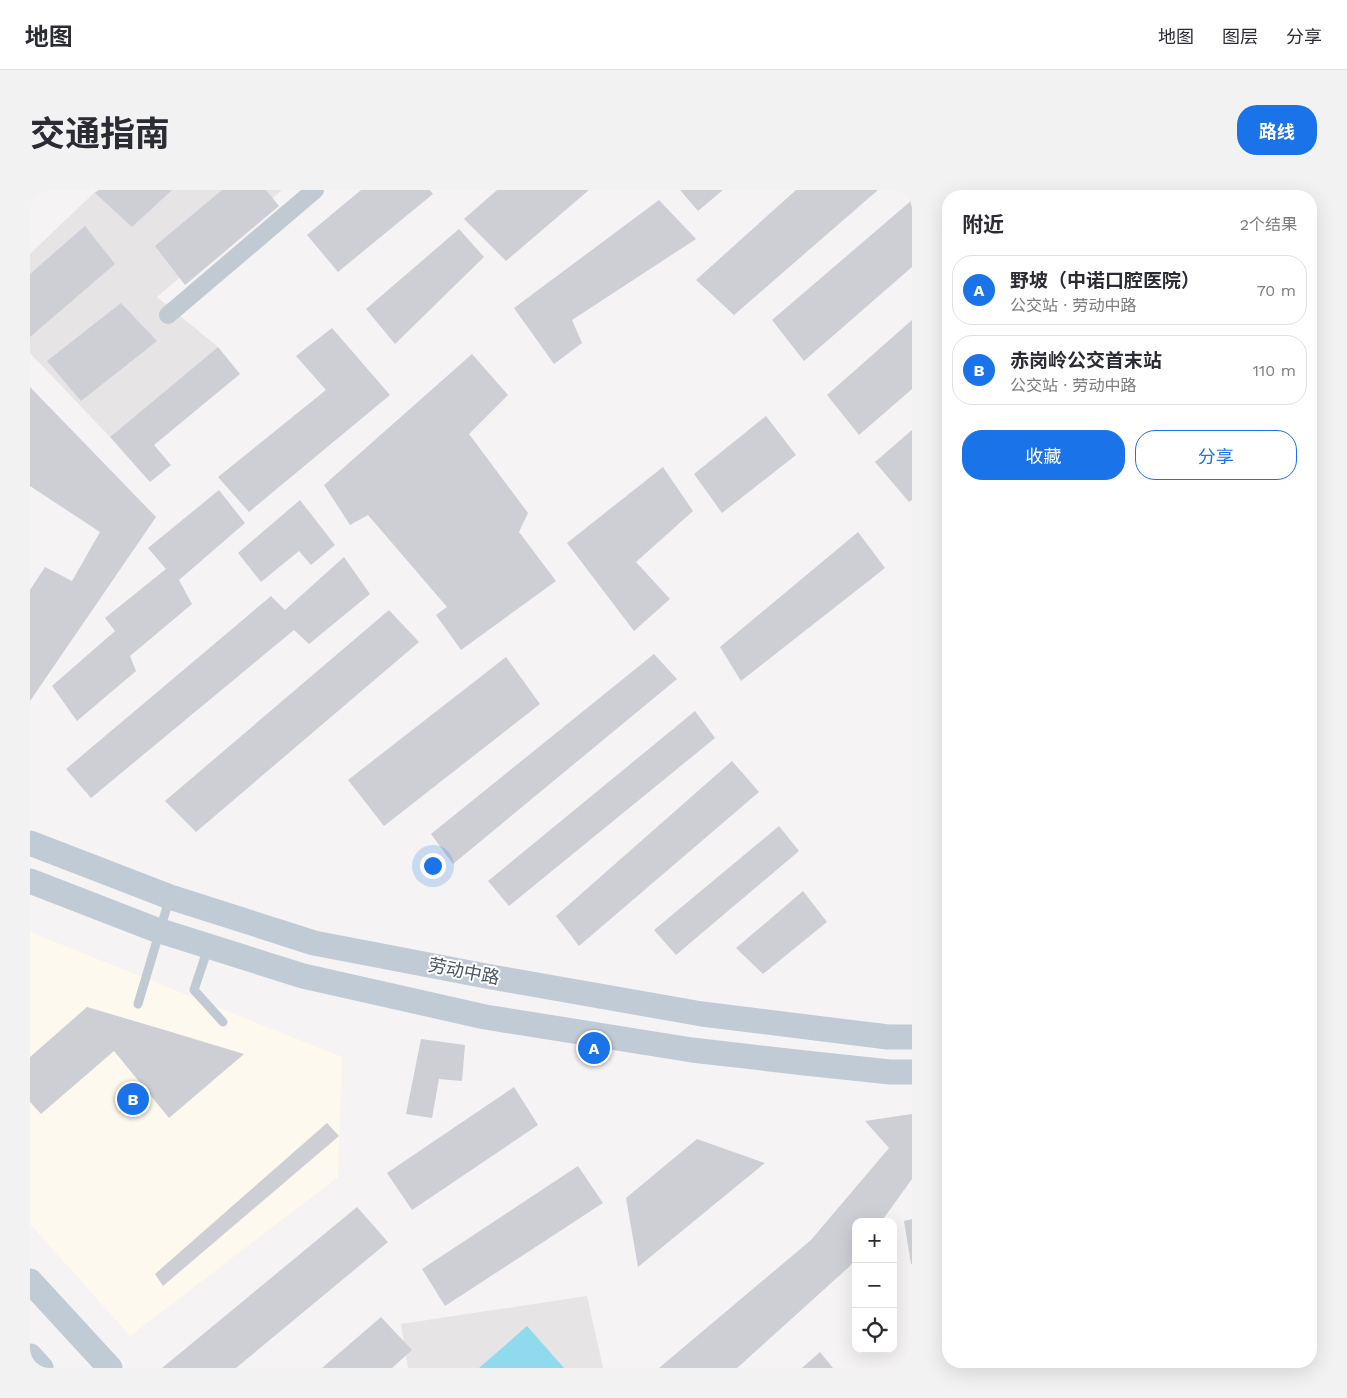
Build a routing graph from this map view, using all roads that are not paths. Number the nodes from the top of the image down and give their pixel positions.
1 (315, 190) edge
2 (168, 315) dead end
3 (30, 843) edge
4 (30, 881) edge
5 (170, 897) junction
6 (160, 931) junction
7 (208, 946) junction
8 (138, 1004) dead end
9 (223, 1022) dead end
10 (912, 1037) edge
11 (912, 1072) edge
12 (30, 1281) edge
13 (30, 1356) edge
14 (41, 1368) edge
15 (110, 1368) edge

1 - 2 street
3 - 5 main road, 劳动中路
4 - 6 main road
5 - 6 lane
5 - 10 main road, 劳动中路
6 - 7 main road
6 - 8 lane
7 - 9 lane
7 - 11 main road
12 - 15 main road
13 - 14 main road

